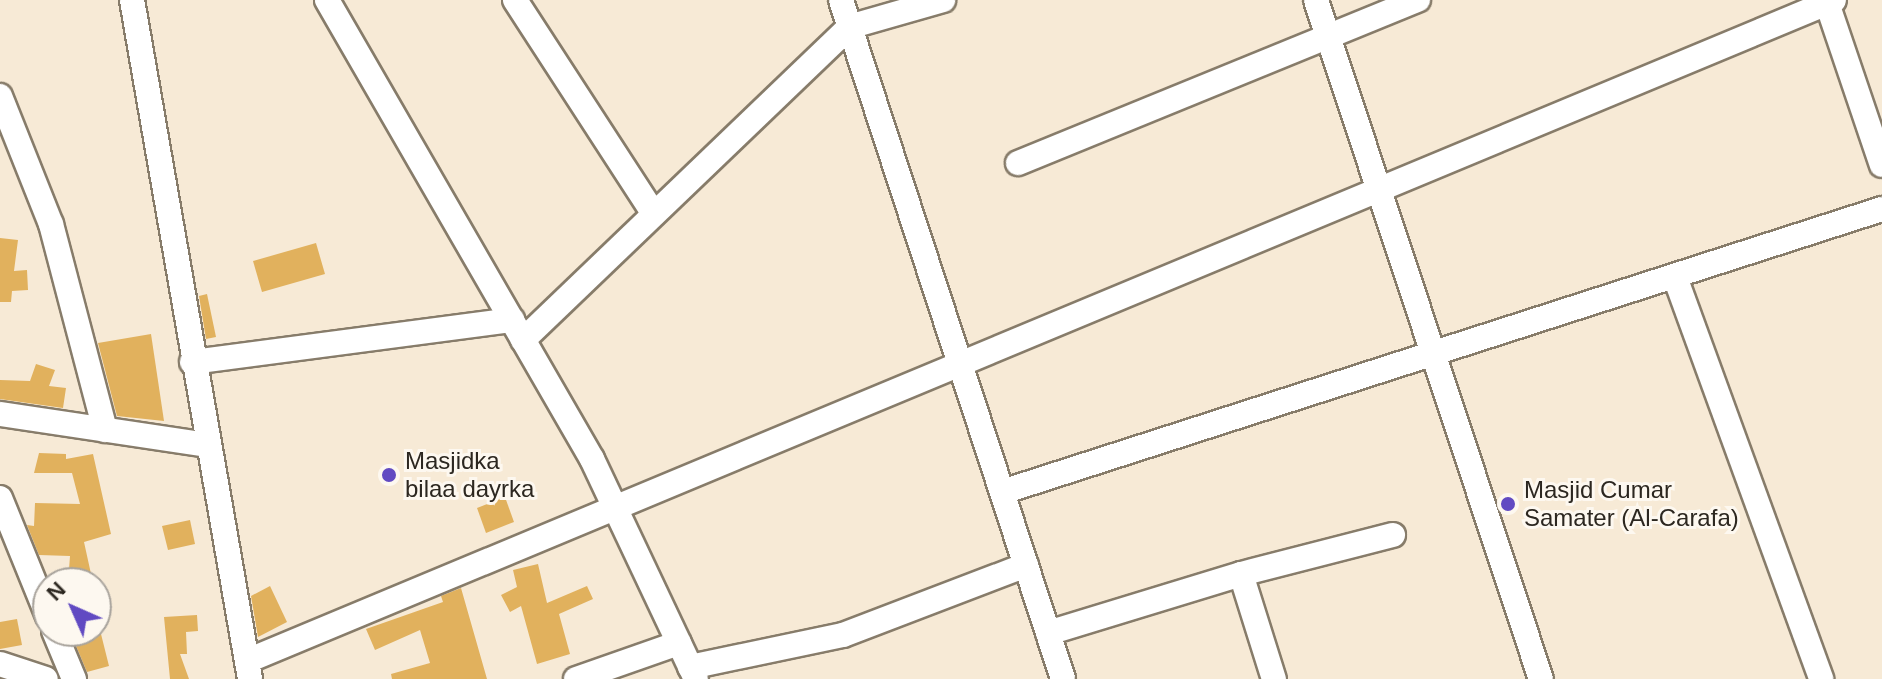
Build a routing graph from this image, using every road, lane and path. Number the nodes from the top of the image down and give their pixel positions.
1 (132, 0) edge
2 (327, 0) edge
3 (515, 0) edge
4 (841, 0) edge
5 (943, 0) edge
6 (1316, 0) edge
7 (1418, 0) edge
8 (1829, 1) edge
9 (849, 27) junction
10 (1330, 40) junction
11 (0, 96) edge
12 (1018, 163) dead end
13 (1882, 165) edge
14 (1381, 190) junction
15 (1882, 209) edge
16 (654, 214) junction
17 (1675, 277) junction
18 (518, 330) junction
19 (1435, 355) junction
20 (192, 362) junction
21 (960, 367) junction
22 (0, 414) edge
23 (105, 430) junction
24 (207, 445) junction
25 (1002, 492) junction
26 (0, 498) edge
27 (614, 508) junction
28 (1393, 535) dead end
29 (1026, 565) junction
30 (1241, 574) junction
31 (32, 577) edge
32 (1048, 633) junction
33 (679, 643) junction
34 (61, 647) edge
35 (0, 664) edge
36 (249, 670) edge
37 (693, 673) edge
38 (1059, 678) edge
39 (46, 679) edge
40 (74, 679) edge
41 (576, 679) edge
42 (1274, 679) edge
43 (1541, 679) edge
44 (1821, 679) edge

1 - 20 street
2 - 18 street
3 - 16 street
4 - 9 street
5 - 9 street
6 - 10 street
7 - 10 street
8 - 13 street
8 - 14 street
9 - 16 street
9 - 21 street
10 - 12 street
10 - 14 street
11 - 23 street
14 - 19 street
14 - 21 street
15 - 17 street
16 - 18 street
17 - 19 street
17 - 44 street
18 - 20 street
18 - 27 street
19 - 25 street
19 - 43 street
20 - 24 street
21 - 25 street
21 - 27 street
22 - 23 street
23 - 24 street
24 - 36 street
25 - 29 street
26 - 31 street
27 - 33 street
27 - 36 street
28 - 30 street
29 - 32 street
29 - 37 street
30 - 32 street
30 - 42 street
32 - 38 street
33 - 37 street
33 - 41 street
34 - 40 street
35 - 39 street

